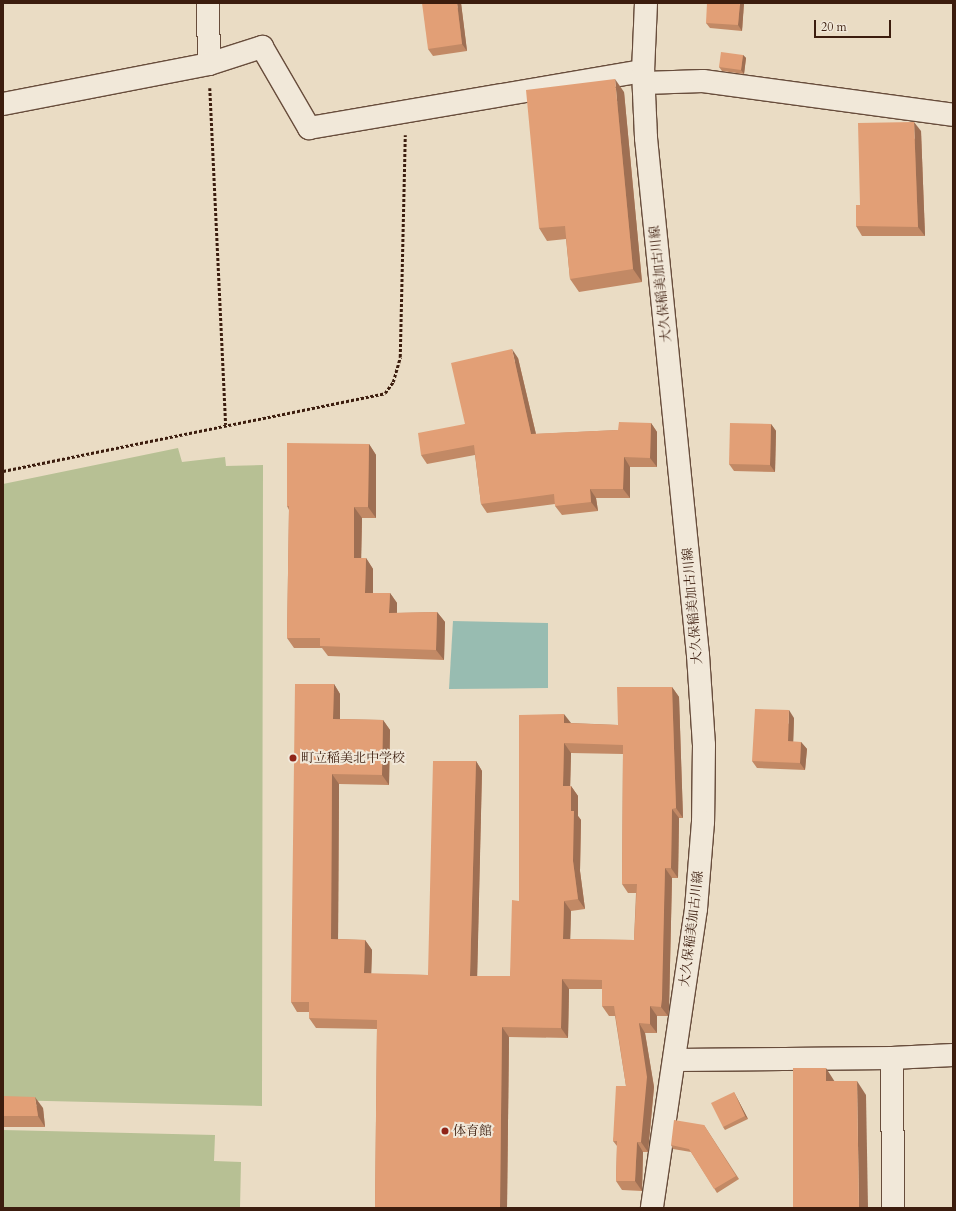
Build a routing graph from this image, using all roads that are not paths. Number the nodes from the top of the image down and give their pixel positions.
1 (208, 3) edge
2 (646, 3) edge
3 (209, 64) junction
4 (644, 77) junction
5 (3, 104) edge
6 (953, 115) edge
7 (953, 1055) edge
8 (892, 1058) junction
9 (676, 1060) junction
10 (652, 1208) edge
11 (893, 1208) edge

1 - 3 street
2 - 4 street, 大久保稲美加古川線
3 - 4 street
3 - 5 street
4 - 6 street
4 - 9 street, 大久保稲美加古川線
7 - 8 street
8 - 9 street
8 - 11 street
9 - 10 street, 大久保稲美加古川線

